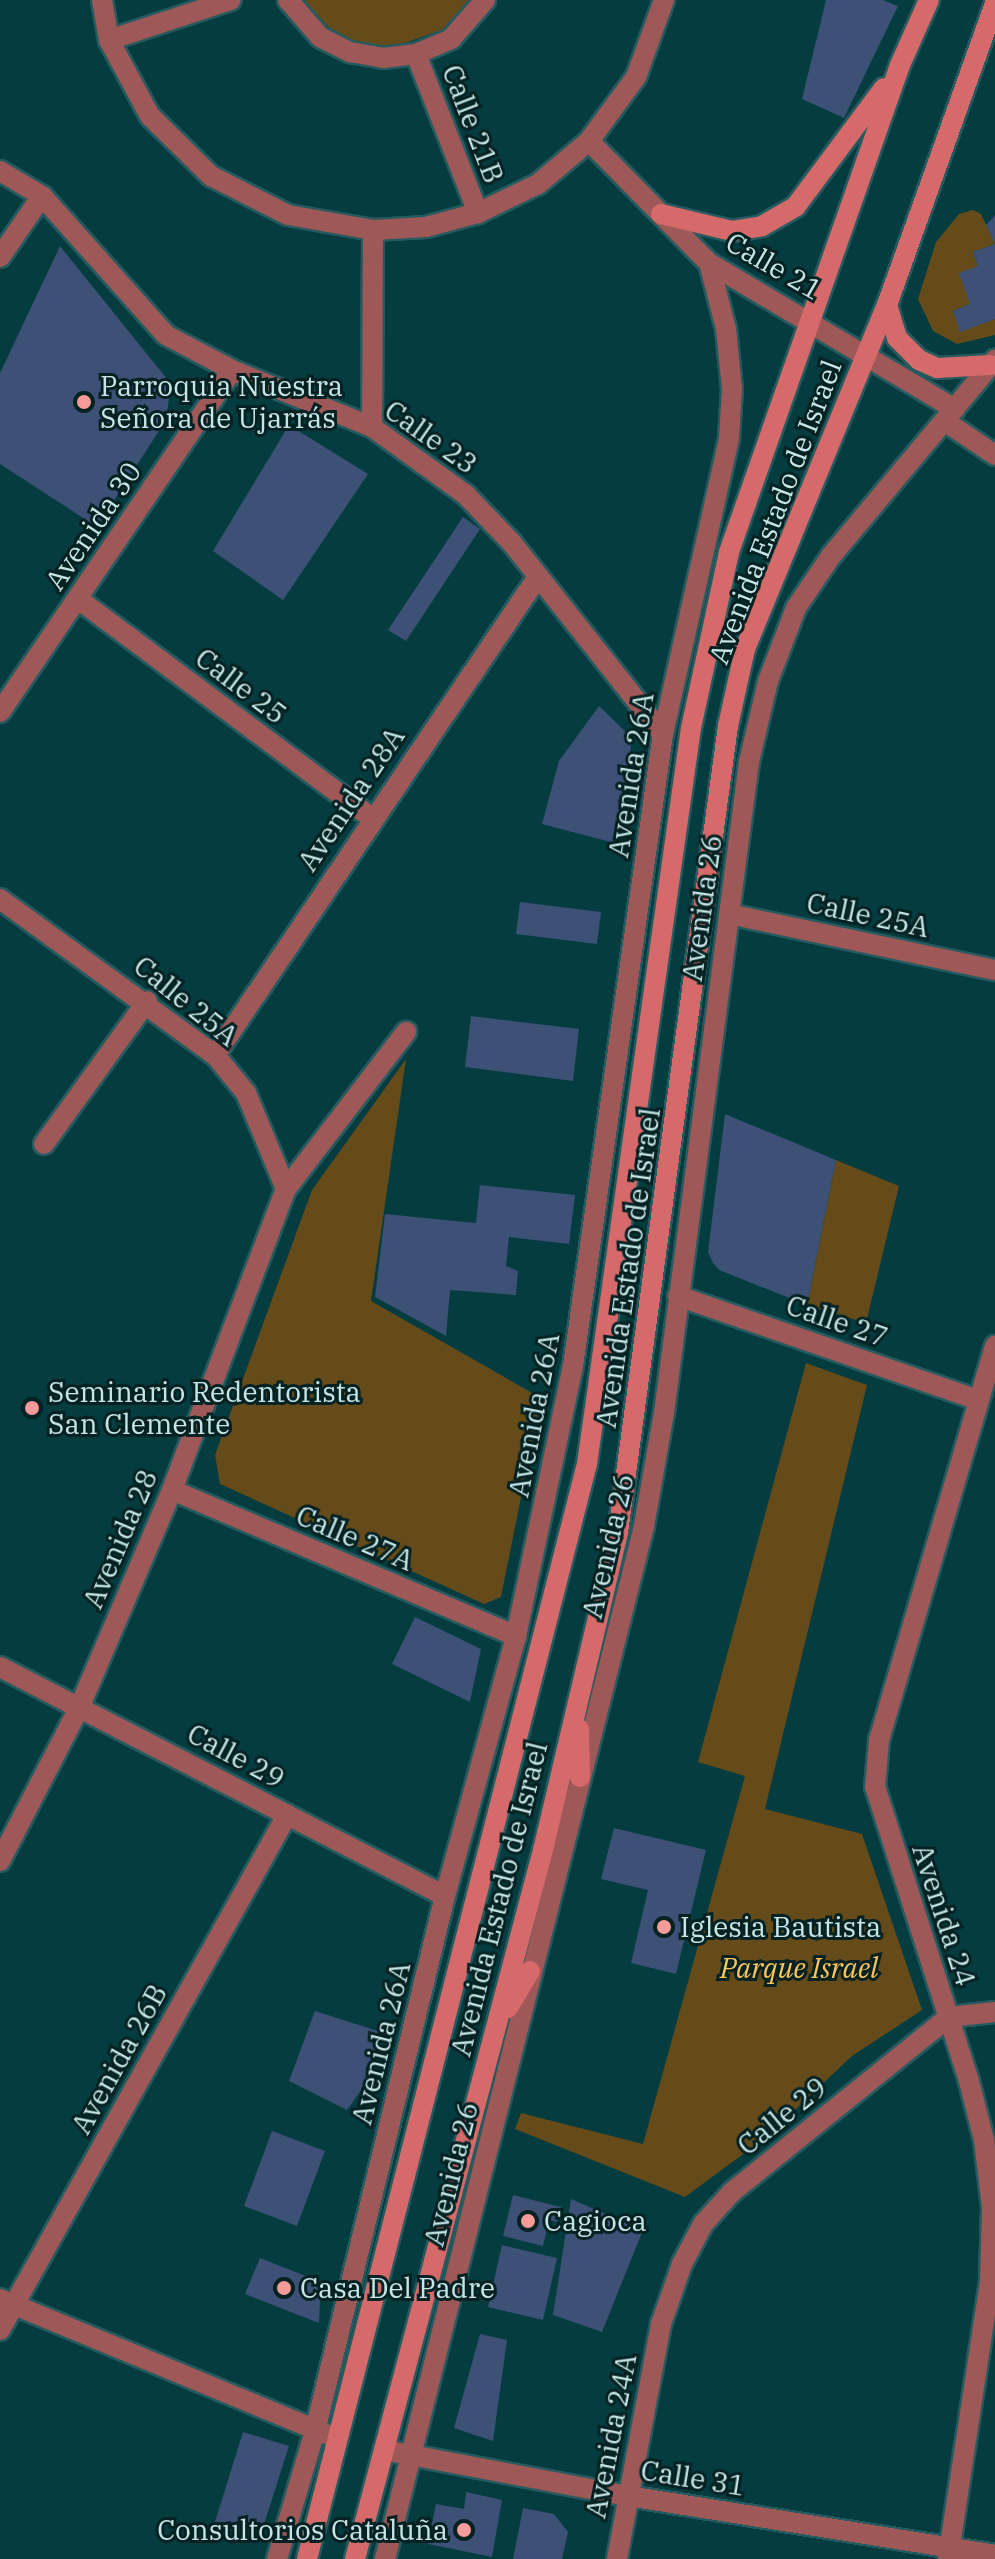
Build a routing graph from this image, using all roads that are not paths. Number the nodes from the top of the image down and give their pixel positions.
1 (102, 0) edge
2 (231, 0) edge
3 (288, 0) edge
4 (485, 0) edge
5 (664, 0) edge
6 (929, 0) edge
7 (995, 3) edge
8 (109, 40) junction
9 (416, 54) junction
10 (900, 65) junction
11 (589, 141) junction
12 (0, 171) edge
13 (42, 196) junction
14 (478, 213) junction
15 (661, 214) junction
16 (373, 230) junction
17 (0, 257) edge
18 (709, 263) junction
19 (887, 305) junction
20 (811, 320) junction
21 (867, 353) junction
22 (993, 363) edge
23 (232, 370) junction
24 (950, 416) junction
25 (372, 427) junction
26 (995, 455) edge
27 (537, 578) junction
28 (78, 599) junction
29 (0, 712) edge
30 (663, 734) junction
31 (371, 817) junction
32 (0, 899) edge
33 (729, 914) junction
34 (995, 970) edge
35 (147, 1001) junction
36 (406, 1032) dead end
37 (215, 1055) junction
38 (44, 1144) dead end
39 (286, 1189) junction
40 (678, 1296) junction
41 (995, 1346) edge
42 (978, 1400) junction
43 (172, 1490) junction
44 (516, 1636) junction
45 (0, 1667) edge
46 (579, 1699) junction
47 (80, 1706) junction
48 (580, 1777) junction
49 (287, 1815) junction
50 (0, 1861) edge
51 (445, 1896) junction
52 (530, 1971) junction
53 (995, 2012) edge
54 (949, 2017) junction
55 (495, 2029) junction
56 (7, 2302) edge
57 (661, 2324) joint
58 (0, 2330) edge
59 (315, 2431) junction
60 (337, 2438) junction
61 (384, 2450) junction
62 (409, 2458) junction
63 (628, 2496) junction
64 (949, 2553) edge
65 (995, 2555) edge
66 (277, 2559) edge
67 (307, 2559) edge
68 (355, 2559) edge
69 (385, 2559) edge
70 (617, 2559) edge

1 - 8 street
2 - 8 street
3 - 9 street
4 - 9 street
5 - 11 street
6 - 10 main road, Avenida Estado de Israel
7 - 19 main road, Avenida Estado de Israel
8 - 16 street
9 - 14 street, Calle 21B
10 - 15 main road
10 - 20 main road, Avenida Estado de Israel
11 - 14 street
11 - 15 street, Calle 21
12 - 13 street, Calle 23
13 - 17 street
13 - 23 street, Calle 23
14 - 16 street
15 - 18 street, Calle 21
16 - 25 street
18 - 20 street, Calle 21
18 - 30 street, Avenida 26A
19 - 21 main road, Avenida Estado de Israel
19 - 22 main road
20 - 21 street, Calle 21
20 - 60 main road, Avenida Estado de Israel
21 - 24 street, Calle 21
21 - 46 main road, Avenida Estado de Israel
22 - 24 street, Avenida 26
23 - 25 street, Calle 23
23 - 28 street, Avenida 30
24 - 26 street
24 - 33 street, Avenida 26
25 - 27 street, Calle 23
27 - 30 street, Calle 23
27 - 31 street, Avenida 28A
28 - 29 street, Avenida 30
28 - 31 street, Calle 25
30 - 44 street, Avenida 26A
31 - 37 street, Avenida 28A
32 - 35 street, Calle 25A
33 - 34 street, Calle 25A
33 - 40 street, Avenida 26
35 - 37 street, Calle 25A
35 - 38 street
36 - 39 street, Avenida 28
37 - 39 street, Calle 25A
39 - 43 street, Avenida 28
40 - 42 street, Calle 27
40 - 48 street, Avenida 26
41 - 42 street, Avenida 24
42 - 54 street, Avenida 24
43 - 44 street, Calle 27A
43 - 47 street, Avenida 28
44 - 51 street, Avenida 26A
45 - 47 street, Calle 29
46 - 48 main road
46 - 55 main road, Avenida Estado de Israel
47 - 49 street, Calle 29
47 - 50 street, Avenida 28
48 - 52 street, Avenida 26
49 - 51 street, Calle 29
49 - 56 street, Avenida 26B
51 - 59 street, Avenida 26A
52 - 55 main road
52 - 62 street, Avenida 26
53 - 54 street
54 - 57 street, Calle 29
54 - 64 street, Avenida 24
55 - 61 main road, Avenida Estado de Israel
56 - 58 street, Avenida 26B
56 - 59 street
57 - 63 street, Avenida 24A
59 - 60 street
59 - 66 street, Avenida 26A
60 - 67 main road, Avenida Estado de Israel
61 - 62 street, Calle 31
61 - 68 main road, Avenida Estado de Israel
62 - 63 street, Calle 31
62 - 69 street, Avenida 26
63 - 64 street, Calle 31
63 - 70 street, Avenida 24A
64 - 65 street, Calle 31

